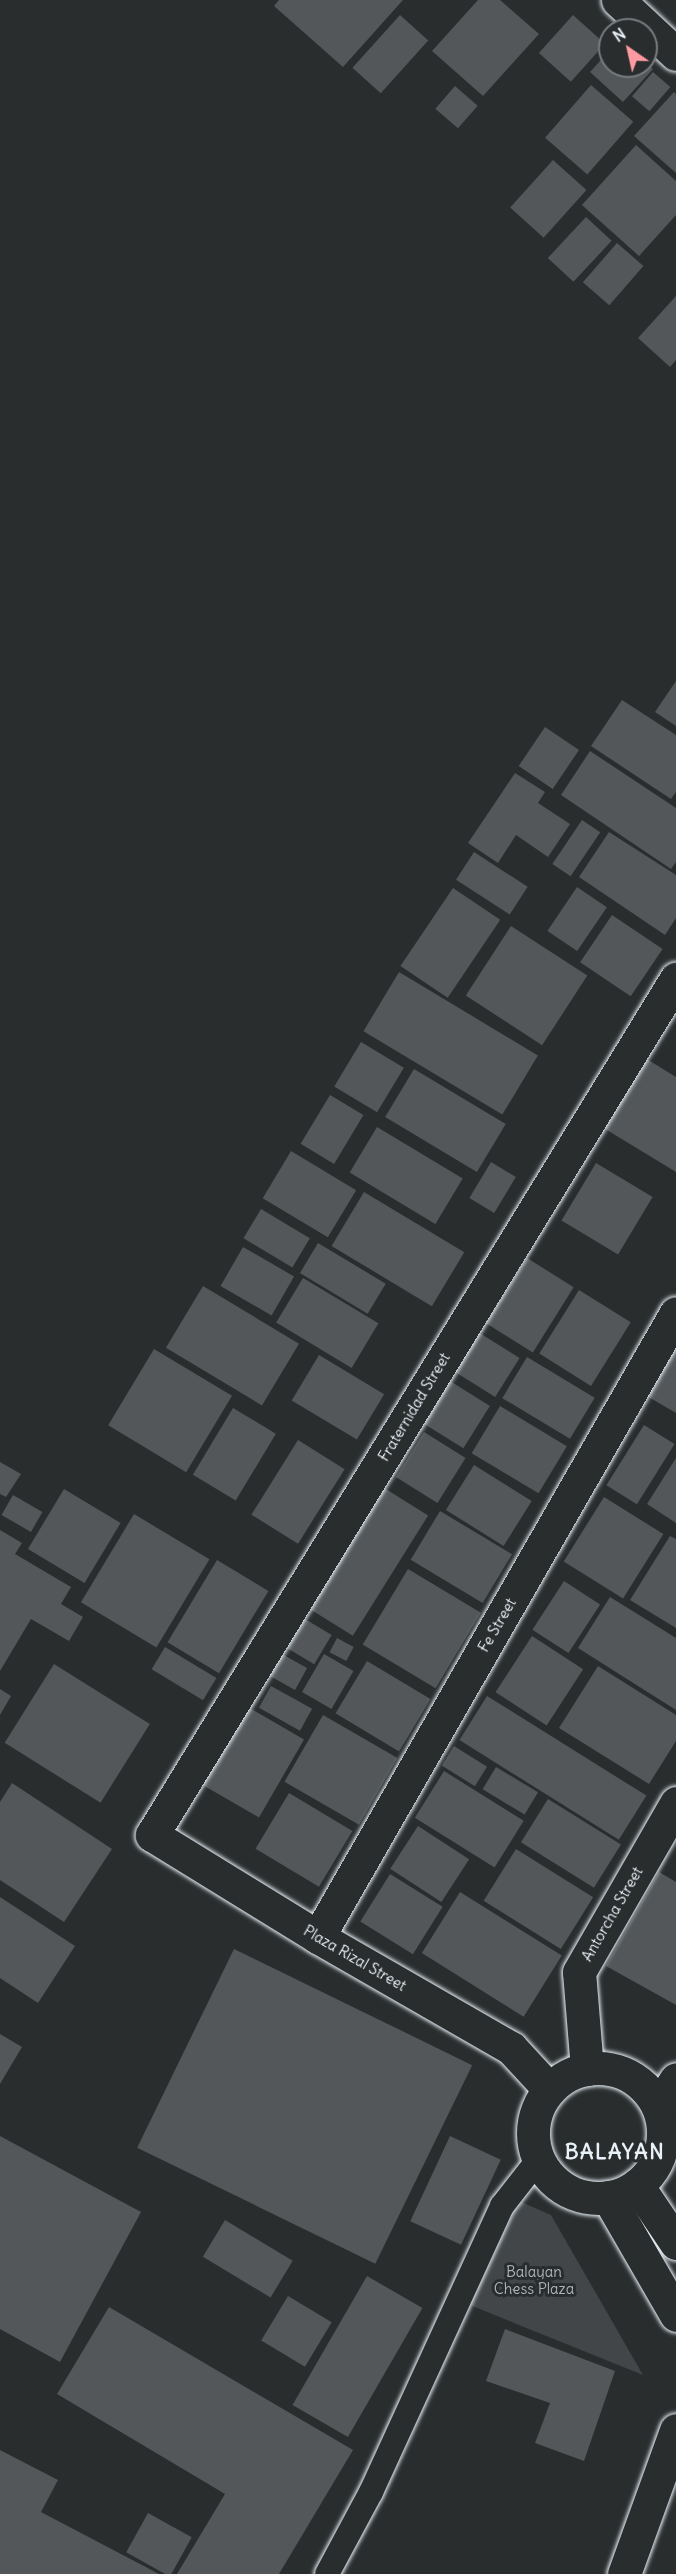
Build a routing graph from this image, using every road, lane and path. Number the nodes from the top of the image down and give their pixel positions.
1 (618, 0) edge
2 (676, 54) edge
3 (676, 979) edge
4 (676, 1313) edge
5 (676, 1803) edge
6 (152, 1835) joint
7 (318, 1937) junction
8 (587, 2069) junction
9 (676, 2079) edge
10 (549, 2089) junction
11 (658, 2107) junction
12 (537, 2160) junction
13 (638, 2185) junction
14 (608, 2198) junction
15 (676, 2243) edge
16 (676, 2315) edge
17 (676, 2430) edge
18 (327, 2574) edge
19 (624, 2574) edge

1 - 2 street
3 - 6 street, Fraternidad Street
4 - 7 street, Fe Street
5 - 8 street, Antorcha Street
6 - 7 street, Plaza Rizal Street
7 - 10 street, Plaza Rizal Street
8 - 10 street
8 - 11 street
9 - 11 street
10 - 12 street
11 - 13 street
12 - 14 street
12 - 18 lane
13 - 14 street
13 - 15 street
14 - 16 street
17 - 19 street

